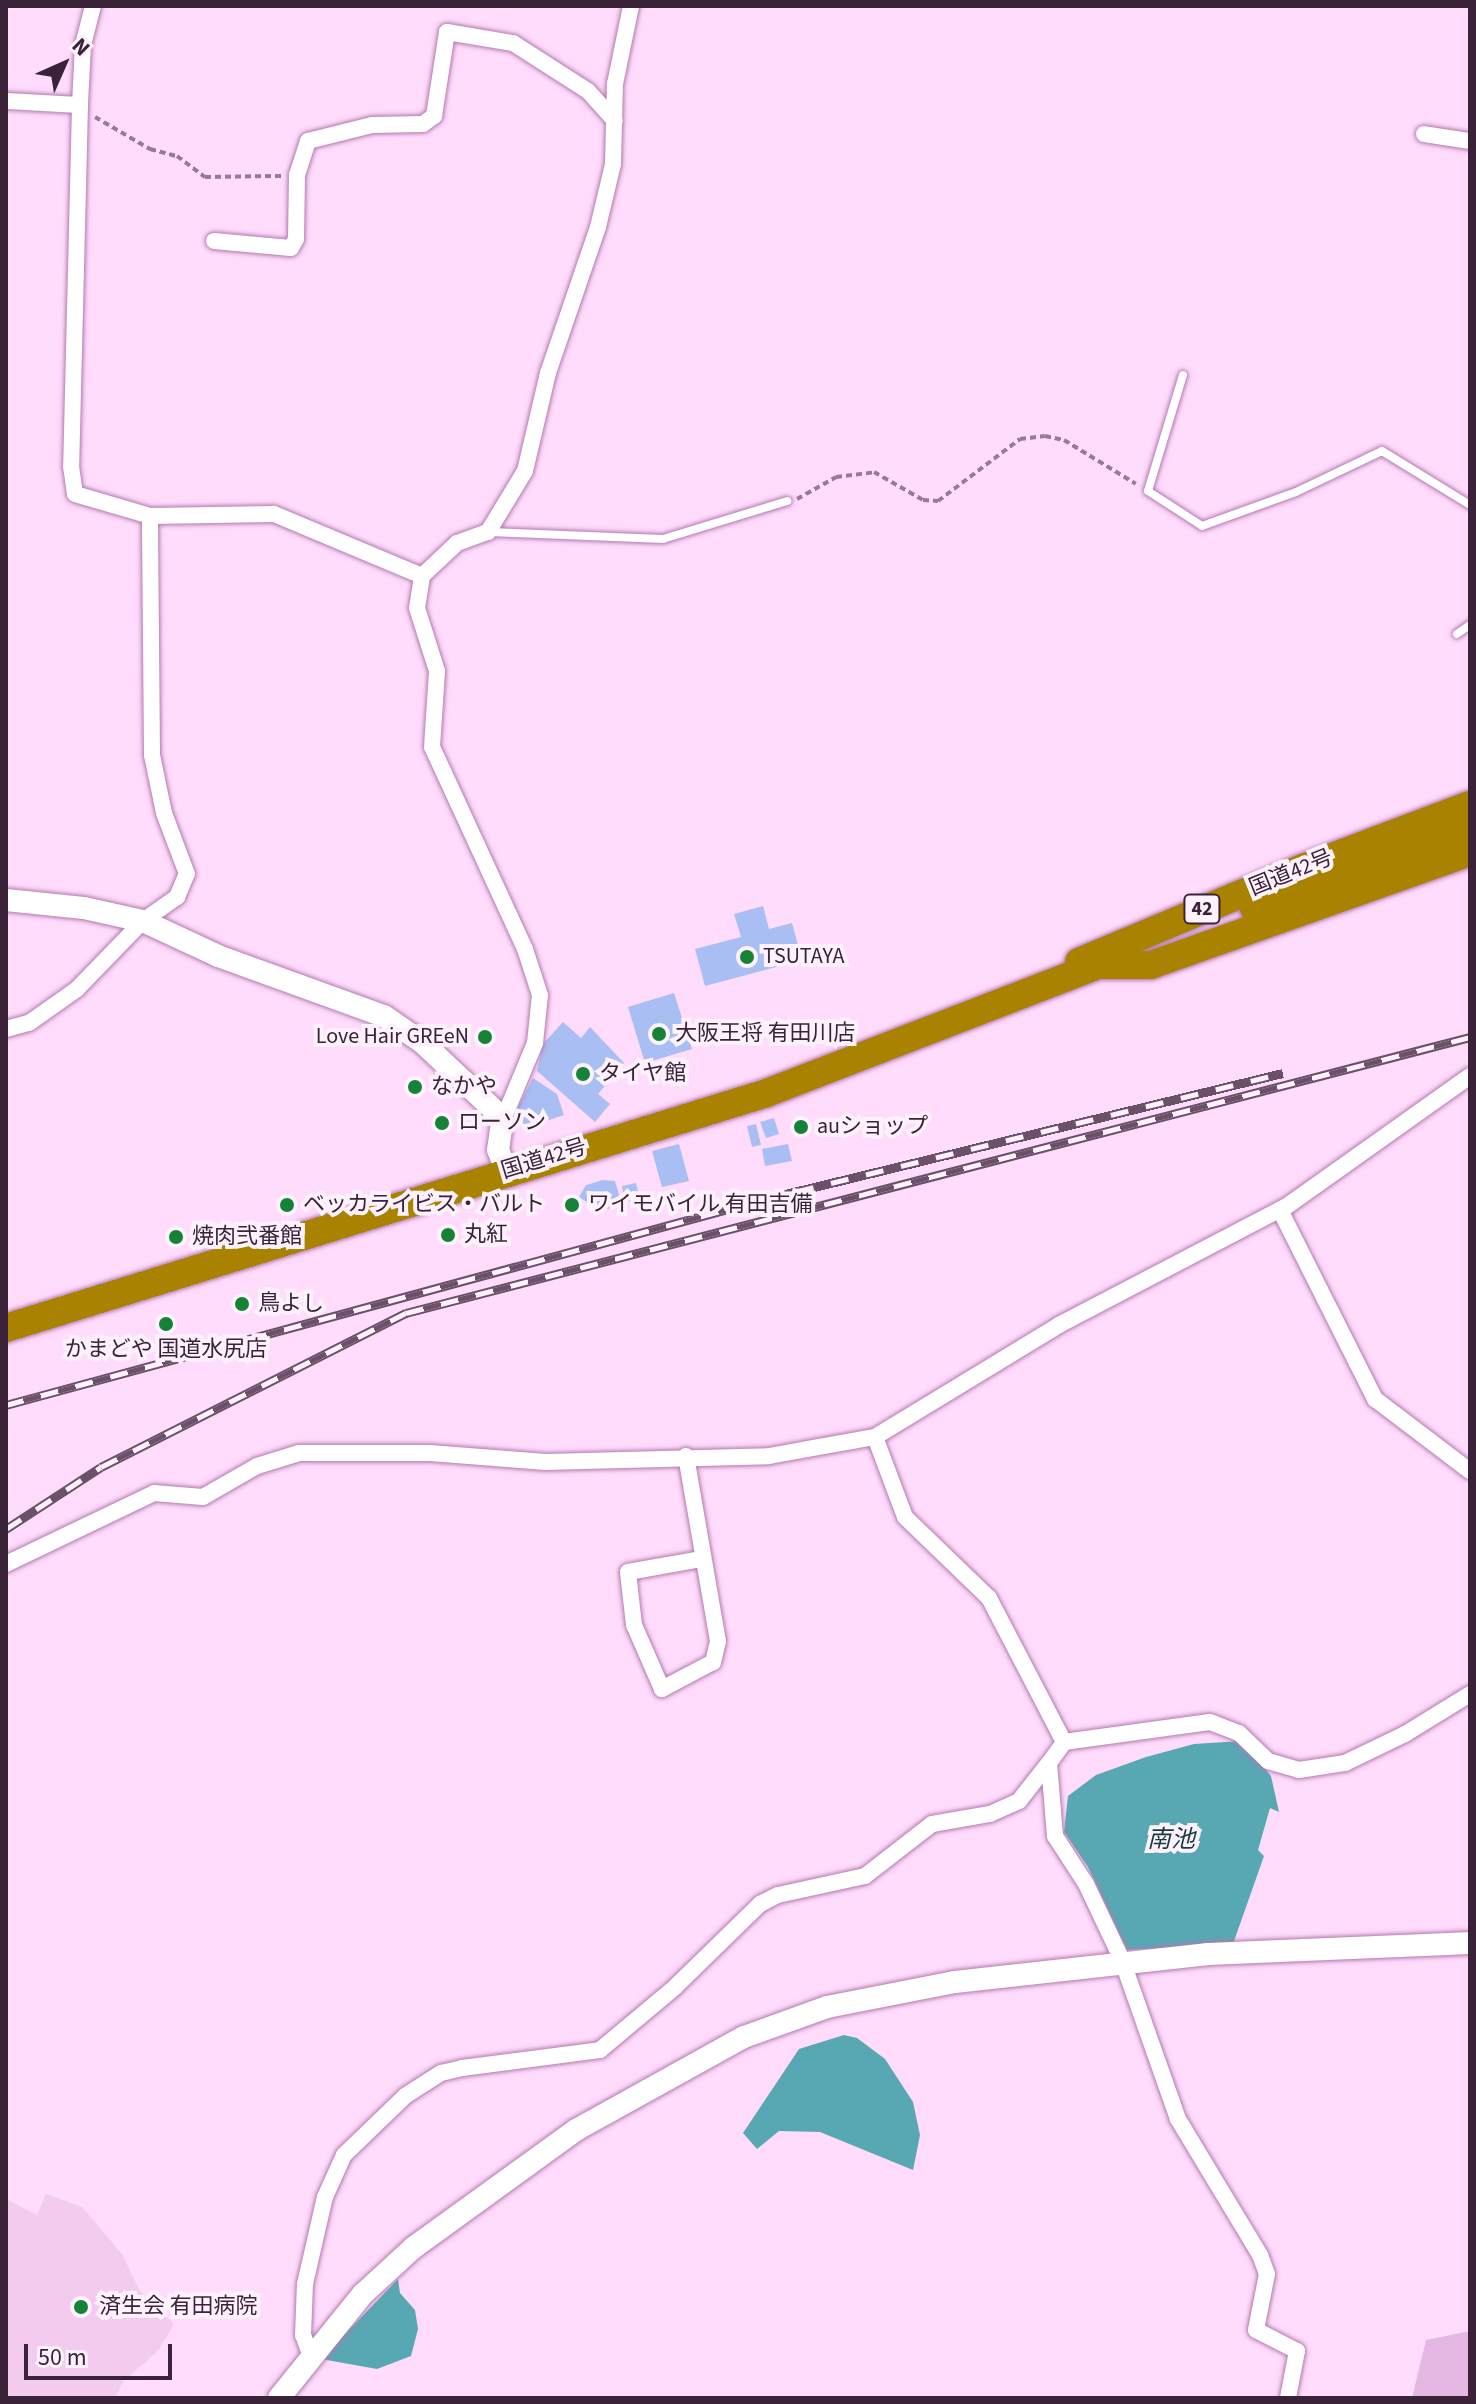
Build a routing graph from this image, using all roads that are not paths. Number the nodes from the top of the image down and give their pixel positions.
1 (93, 6) edge
2 (631, 6) edge
3 (6, 101) edge
4 (80, 105) junction
5 (615, 121) junction
6 (1424, 134) dead end
7 (1470, 141) edge
8 (214, 241) dead end
9 (1183, 375) dead end
10 (787, 501) road end
11 (1470, 505) edge
12 (150, 516) junction
13 (488, 532) junction
14 (422, 576) junction
15 (1470, 625) edge
16 (1457, 634) dead end
17 (1470, 805) edge
18 (1470, 827) edge
19 (1470, 852) edge
20 (6, 900) edge
21 (143, 921) junction
22 (1099, 965) junction
23 (941, 1028) junction
24 (6, 1029) edge
25 (1470, 1076) edge
26 (502, 1122) junction
27 (506, 1170) junction
28 (1280, 1210) junction
29 (6, 1328) edge
30 (875, 1437) junction
31 (686, 1456) junction
32 (1470, 1471) edge
33 (702, 1559) junction
34 (6, 1564) edge
35 (1470, 1694) edge
36 (1064, 1742) junction
37 (1049, 1763) junction
38 (1470, 1943) edge
39 (1122, 1960) junction
40 (310, 2354) junction
41 (279, 2398) edge
42 (1288, 2398) edge

1 - 4 street
2 - 5 street
3 - 4 street
4 - 12 street
5 - 8 street
5 - 13 street
6 - 7 street
9 - 11 lane
10 - 13 lane
12 - 14 street
12 - 21 street
13 - 14 street
14 - 26 street
15 - 16 lane
17 - 23 highway, 国道42号 / 42
18 - 22 highway
19 - 22 highway, 国道42号 / 42
20 - 21 street
21 - 24 street
21 - 26 street
22 - 23 highway, 国道42号 / 42
23 - 27 highway, 国道42号 / 42
25 - 28 street
26 - 27 street
27 - 29 highway, 国道42号 / 42
28 - 30 street
28 - 32 street
30 - 31 street
30 - 36 street
31 - 33 street
31 - 34 street
33 - 33 street
35 - 36 street
36 - 37 street
37 - 39 street
37 - 40 street
38 - 39 street
39 - 40 street
39 - 42 street
40 - 41 street

